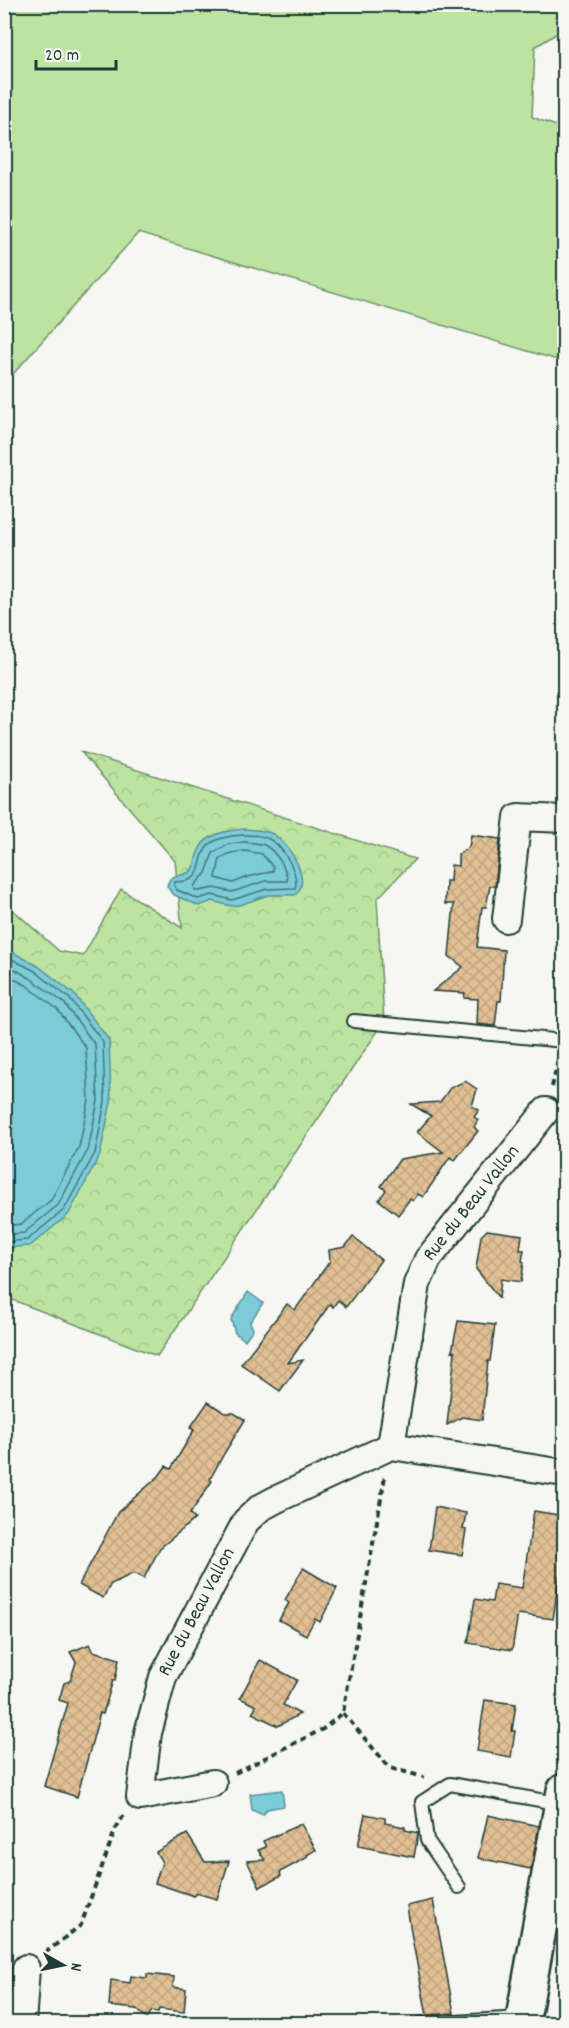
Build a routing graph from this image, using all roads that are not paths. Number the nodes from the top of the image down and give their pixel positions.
1 (564, 819) edge
2 (506, 919) dead end
3 (354, 1021) dead end
4 (563, 1041) edge
5 (546, 1111) road end
6 (391, 1446) junction
7 (564, 1473) edge
8 (213, 1783) road end
9 (564, 1798) edge
10 (459, 1887) dead end
11 (553, 1915) edge
12 (26, 1968) road end
13 (522, 2021) edge
14 (22, 2024) edge
15 (420, 2024) edge

1 - 2 street
3 - 4 lane
5 - 6 street, Rue du Beau Vallon
6 - 7 street
6 - 8 street, Rue du Beau Vallon
9 - 10 lane
9 - 11 street
11 - 13 street
12 - 14 street
13 - 15 lane

